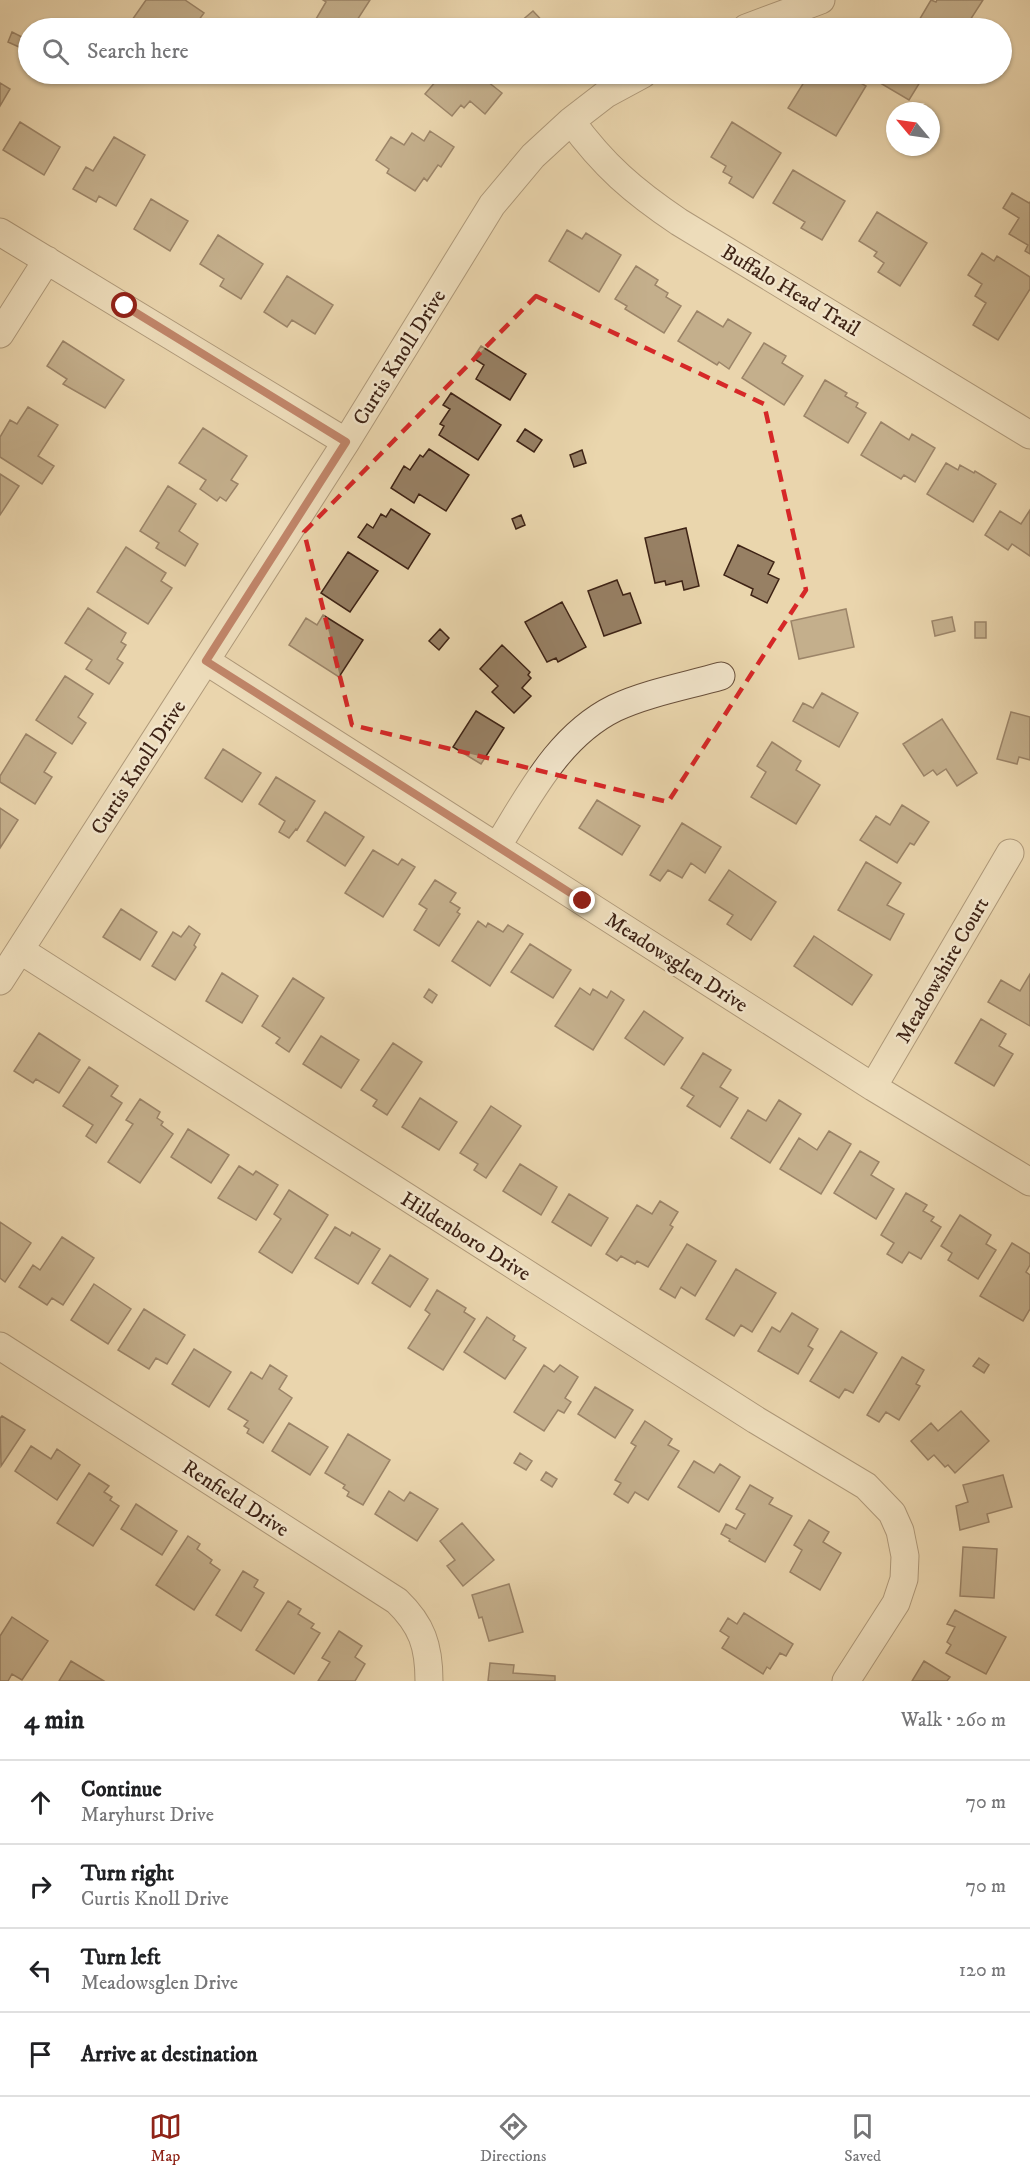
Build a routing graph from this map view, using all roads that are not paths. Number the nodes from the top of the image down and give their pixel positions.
1 (822, 0) edge
2 (787, 7) edge
3 (766, 18) edge
4 (624, 84) edge
5 (571, 121) junction
6 (0, 232) edge
7 (47, 260) junction
8 (0, 334) edge
9 (1026, 423) edge
10 (346, 442) junction
11 (206, 661) junction
12 (721, 676) dead end
13 (497, 847) junction
14 (1010, 853) dead end
15 (20, 950) junction
16 (0, 981) edge
17 (873, 1087) junction
18 (1030, 1182) edge
19 (0, 1346) edge
20 (429, 1681) edge
21 (846, 1681) edge

1 - 2 street
2 - 3 street
4 - 5 street, Curtis Knoll Drive
5 - 9 street, Buffalo Head Trail
5 - 10 street, Curtis Knoll Drive
6 - 7 street
7 - 8 street
7 - 10 street
10 - 11 street, Curtis Knoll Drive
11 - 13 street, Meadowsglen Drive
11 - 15 street, Curtis Knoll Drive
12 - 13 street
13 - 17 street, Meadowsglen Drive
14 - 17 street, Meadowshire Court
15 - 16 street, Curtis Knoll Drive
15 - 21 street, Hildenboro Drive
17 - 18 street, Meadowsglen Drive
19 - 20 street, Renfield Drive

